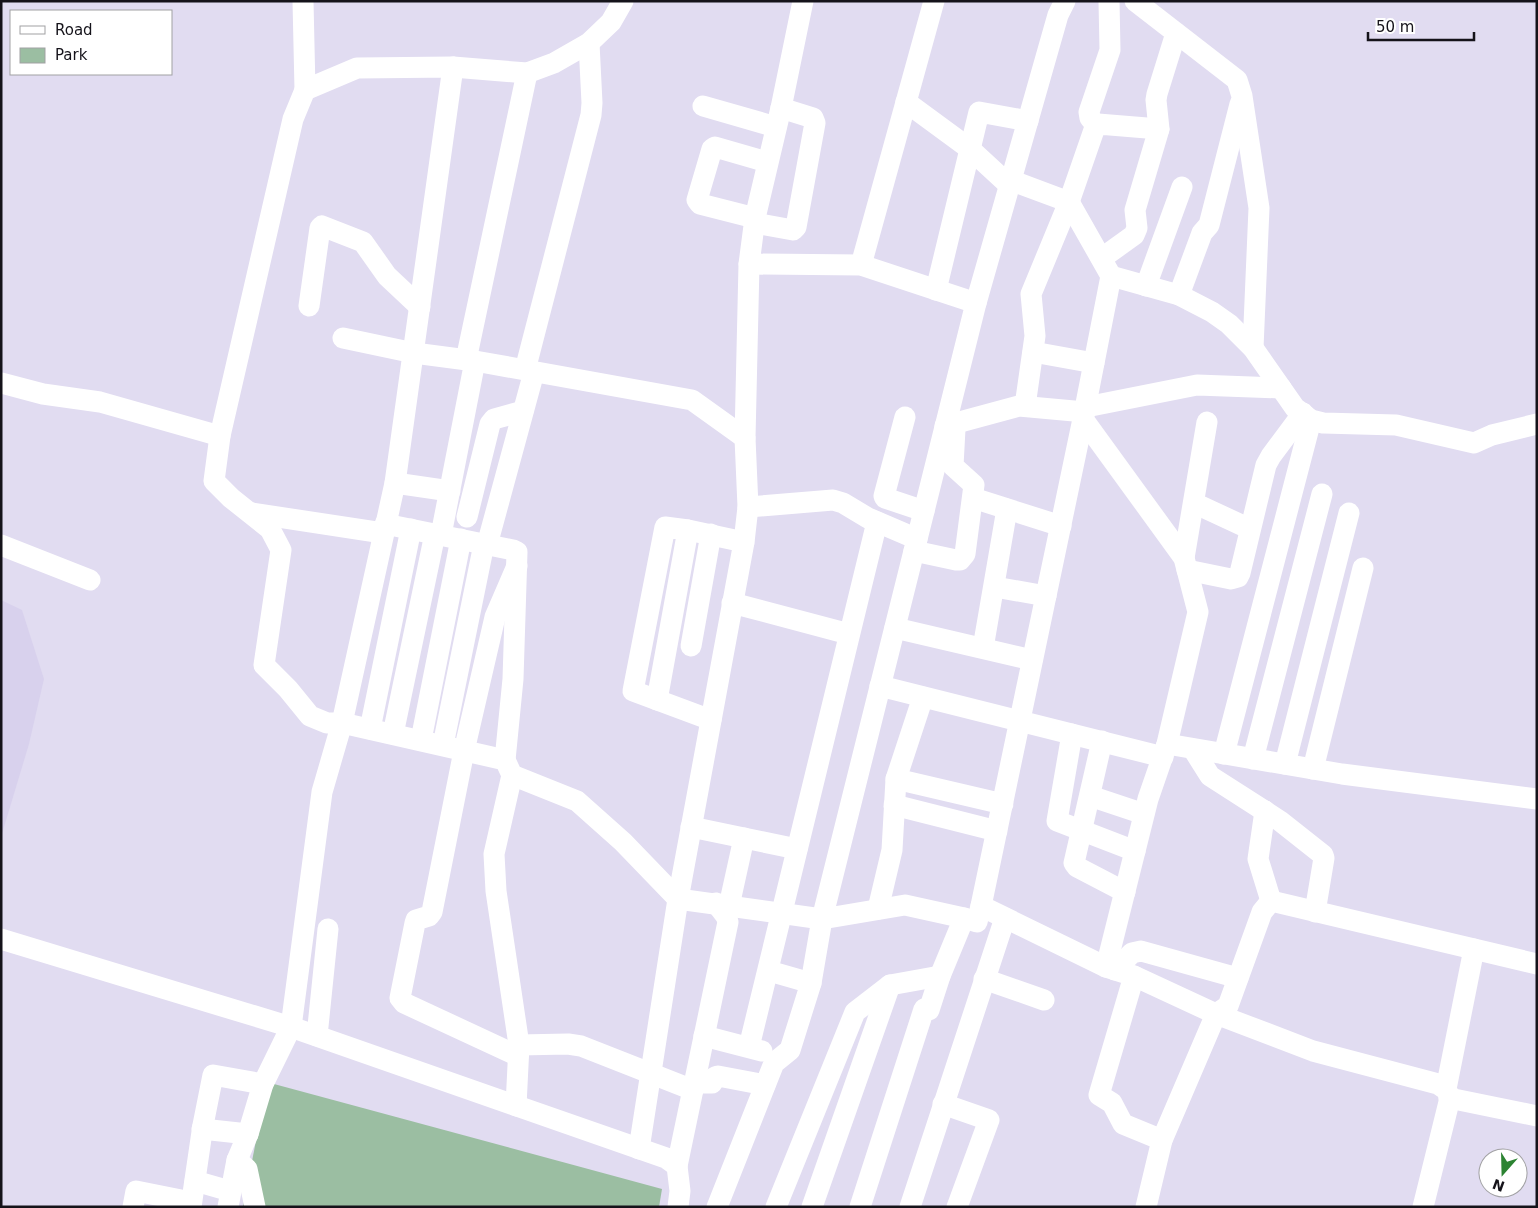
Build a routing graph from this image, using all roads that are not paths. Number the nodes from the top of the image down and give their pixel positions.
1 (303, 1) edge
2 (623, 1) edge
3 (803, 1) edge
4 (934, 1) edge
5 (1065, 1) edge
6 (1110, 1) edge
7 (1135, 1) edge
8 (1176, 33) junction
9 (588, 44) junction
10 (453, 68) junction
11 (527, 73) junction
12 (305, 90) junction
13 (1242, 96) junction
14 (906, 102) junction
15 (703, 106) dead end
16 (779, 117) junction
17 (1028, 121) junction
18 (1096, 125) junction
19 (1159, 129) junction
20 (970, 149) junction
21 (767, 162) junction
22 (1010, 182) junction
23 (1182, 187) dead end
24 (1068, 202) junction
25 (754, 220) junction
26 (749, 264) junction
27 (861, 265) junction
28 (1106, 267) junction
29 (1146, 286) junction
30 (936, 290) junction
31 (1178, 295) junction
32 (976, 303) junction
33 (309, 306) dead end
34 (420, 307) junction
35 (343, 338) dead end
36 (1252, 348) junction
37 (1032, 352) junction
38 (414, 353) junction
39 (470, 361) junction
40 (1094, 363) junction
41 (529, 371) junction
42 (1, 383) edge
43 (1281, 388) junction
44 (1025, 406) junction
45 (523, 412) junction
46 (1085, 413) junction
47 (905, 417) dead end
48 (1307, 417) junction
49 (1207, 422) dead end
50 (1537, 424) edge
51 (950, 425) junction
52 (220, 436) junction
53 (745, 438) junction
54 (395, 483) junction
55 (450, 491) junction
56 (1322, 494) dead end
57 (973, 498) junction
58 (1194, 503) junction
59 (748, 507) junction
60 (1008, 509) junction
61 (924, 511) junction
62 (249, 513) junction
63 (1349, 513) dead end
64 (467, 516) dead end
65 (877, 522) junction
66 (1061, 526) junction
67 (384, 528) junction
68 (1250, 529) junction
69 (411, 530) junction
70 (688, 530) junction
71 (711, 534) junction
72 (445, 536) junction
73 (744, 542) junction
74 (1, 544) edge
75 (486, 544) junction
76 (916, 545) junction
77 (1186, 564) junction
78 (517, 566) junction
79 (1363, 568) dead end
80 (90, 580) dead end
81 (995, 587) junction
82 (1046, 596) junction
83 (732, 602) junction
84 (895, 628) junction
85 (849, 634) junction
86 (644, 637) junction
87 (668, 641) junction
88 (690, 646) junction
89 (983, 648) junction
90 (723, 653) junction
91 (1032, 660) junction
92 (435, 670) junction
93 (458, 674) junction
94 (880, 686) junction
95 (923, 697) junction
96 (657, 700) junction
97 (711, 720) junction
98 (1020, 722) junction
99 (342, 723) junction
100 (370, 729) junction
101 (393, 734) junction
102 (1072, 734) junction
103 (421, 740) junction
104 (1102, 742) junction
105 (443, 746) junction
106 (1193, 749) junction
107 (1165, 750) junction
108 (464, 751) junction
109 (1224, 754) junction
110 (1253, 759) junction
111 (1285, 764) junction
112 (508, 767) junction
113 (1313, 769) junction
114 (896, 779) junction
115 (1090, 796) junction
116 (1537, 799) edge
117 (1003, 804) junction
118 (894, 805) junction
119 (1265, 811) junction
120 (1144, 814) junction
121 (691, 826) junction
122 (1081, 830) junction
123 (997, 831) junction
124 (744, 838) junction
125 (797, 849) junction
126 (1135, 851) junction
127 (1125, 892) junction
128 (678, 899) junction
129 (1271, 901) junction
130 (722, 905) junction
131 (878, 909) junction
132 (972, 912) junction
133 (1315, 912) junction
134 (781, 914) junction
135 (1005, 918) junction
136 (822, 919) junction
137 (328, 929) dead end
138 (1, 939) edge
139 (1474, 949) junction
140 (1537, 964) edge
141 (768, 971) junction
142 (1118, 971) junction
143 (940, 976) junction
144 (1238, 978) junction
145 (984, 979) junction
146 (811, 983) junction
147 (890, 985) junction
148 (1044, 1000) dead end
149 (1216, 1014) junction
150 (291, 1027) junction
151 (317, 1036) junction
152 (704, 1036) junction
153 (749, 1047) junction
154 (519, 1051) junction
155 (781, 1057) junction
156 (650, 1074) junction
157 (263, 1084) junction
158 (765, 1085) junction
159 (694, 1087) junction
160 (1448, 1094) junction
161 (943, 1104) junction
162 (516, 1106) junction
163 (1537, 1116) edge
164 (202, 1128) junction
165 (248, 1134) junction
166 (1162, 1140) junction
167 (639, 1149) junction
168 (237, 1160) junction
169 (677, 1166) junction
170 (192, 1196) edge
171 (230, 1199) edge
172 (133, 1207) edge
173 (255, 1207) edge
174 (678, 1207) edge
175 (717, 1207) edge
176 (776, 1207) edge
177 (812, 1207) edge
178 (860, 1207) edge
179 (910, 1207) edge
180 (957, 1207) edge
181 (1146, 1207) edge
182 (1423, 1207) edge

1 - 12 street
2 - 9 street
3 - 16 street
4 - 14 street
5 - 17 street
6 - 18 street
7 - 8 street
8 - 13 street
8 - 19 street
9 - 11 street
9 - 41 street
10 - 11 street
10 - 12 street
10 - 34 street
11 - 39 street
12 - 52 street
13 - 31 street
13 - 36 street
14 - 20 street
14 - 27 street
15 - 16 street
16 - 21 street
16 - 25 street
17 - 20 street
17 - 22 street
18 - 19 street
18 - 24 street
19 - 28 street
20 - 22 street
20 - 30 street
21 - 25 street
21 - 25 street
22 - 24 street
22 - 32 street
23 - 29 street
24 - 28 street
24 - 37 street
25 - 26 street
26 - 27 street
26 - 53 street
27 - 30 street
28 - 29 street
28 - 40 street
29 - 31 street
30 - 32 street
31 - 36 street
32 - 51 street
33 - 34 street
34 - 38 street
35 - 38 street
36 - 43 street
37 - 40 street
37 - 44 street
38 - 39 street
38 - 54 street
39 - 41 street
39 - 55 street
40 - 46 street
41 - 45 street
41 - 53 street
42 - 52 street
43 - 46 street
43 - 48 street
44 - 46 street
44 - 51 street
45 - 64 street
45 - 75 street
46 - 66 street
46 - 77 street
47 - 61 street
48 - 50 street
48 - 68 street
48 - 109 street
49 - 58 street
51 - 57 street
51 - 61 street
52 - 62 street
53 - 59 street
54 - 55 street
54 - 67 street
55 - 72 street
56 - 110 street
57 - 60 street
57 - 76 street
58 - 68 street
58 - 77 street
59 - 65 street
59 - 73 street
60 - 66 street
60 - 81 street
61 - 76 street
62 - 67 street
62 - 99 street
63 - 111 street
65 - 76 street
65 - 85 street
66 - 82 street
67 - 69 street
67 - 99 street
68 - 77 street
69 - 72 street
69 - 100 street
70 - 71 street
70 - 86 street
70 - 87 street
71 - 73 street
71 - 88 street
72 - 75 street
72 - 92 street
72 - 101 street
73 - 83 street
74 - 80 street
75 - 78 street
75 - 93 street
76 - 84 street
77 - 107 street
78 - 108 street
78 - 112 street
79 - 113 street
81 - 82 street
81 - 89 street
82 - 91 street
83 - 85 street
83 - 90 street
84 - 89 street
84 - 94 street
85 - 125 street
86 - 87 street
86 - 96 street
87 - 88 street
87 - 96 street
88 - 90 street
89 - 91 street
90 - 97 street
91 - 98 street
92 - 93 street
92 - 103 street
93 - 105 street
94 - 95 street
94 - 136 street
95 - 98 street
95 - 114 street
96 - 97 street
97 - 121 street
98 - 102 street
98 - 117 street
99 - 100 street
99 - 150 street
100 - 101 street
101 - 103 street
102 - 104 street
102 - 122 street
103 - 105 street
104 - 107 street
104 - 115 street
105 - 108 street
106 - 107 street
106 - 109 street
106 - 119 street
107 - 120 street
108 - 112 street
108 - 154 street
109 - 110 street
110 - 111 street
111 - 113 street
112 - 128 street
112 - 154 street
113 - 116 street
114 - 117 street
114 - 118 street
115 - 120 street
115 - 122 street
117 - 123 street
118 - 123 street
118 - 131 street
119 - 129 street
119 - 133 street
120 - 126 street
121 - 124 street
121 - 128 street
122 - 126 street
122 - 127 street
123 - 132 street
124 - 125 street
124 - 130 street
125 - 134 street
126 - 127 street
127 - 142 street
128 - 130 street
128 - 156 street
129 - 133 street
129 - 144 street
130 - 134 street
130 - 152 street
131 - 132 street
131 - 136 street
132 - 135 street
132 - 143 street
133 - 139 street
134 - 136 street
134 - 141 street
135 - 142 street
135 - 145 street
136 - 146 street
137 - 151 street
138 - 150 street
139 - 140 street
139 - 160 street
141 - 146 street
141 - 153 street
142 - 144 street
142 - 149 street
142 - 166 street
143 - 147 street
143 - 178 street
144 - 149 street
145 - 148 street
145 - 161 street
146 - 155 street
147 - 176 street
147 - 177 street
149 - 160 street
149 - 166 street
150 - 151 street
150 - 157 street
151 - 162 street
152 - 153 street
152 - 159 street
153 - 155 street
154 - 156 street
154 - 162 street
155 - 158 street
156 - 159 street
156 - 167 street
157 - 164 street
157 - 165 street
158 - 159 street
158 - 175 street
159 - 169 street
160 - 163 street
160 - 182 street
161 - 179 street
161 - 180 street
162 - 167 street
164 - 165 street
164 - 170 street
165 - 168 street
166 - 181 street
167 - 169 street
168 - 171 street
168 - 173 street
169 - 174 street
170 - 171 street
170 - 172 street

